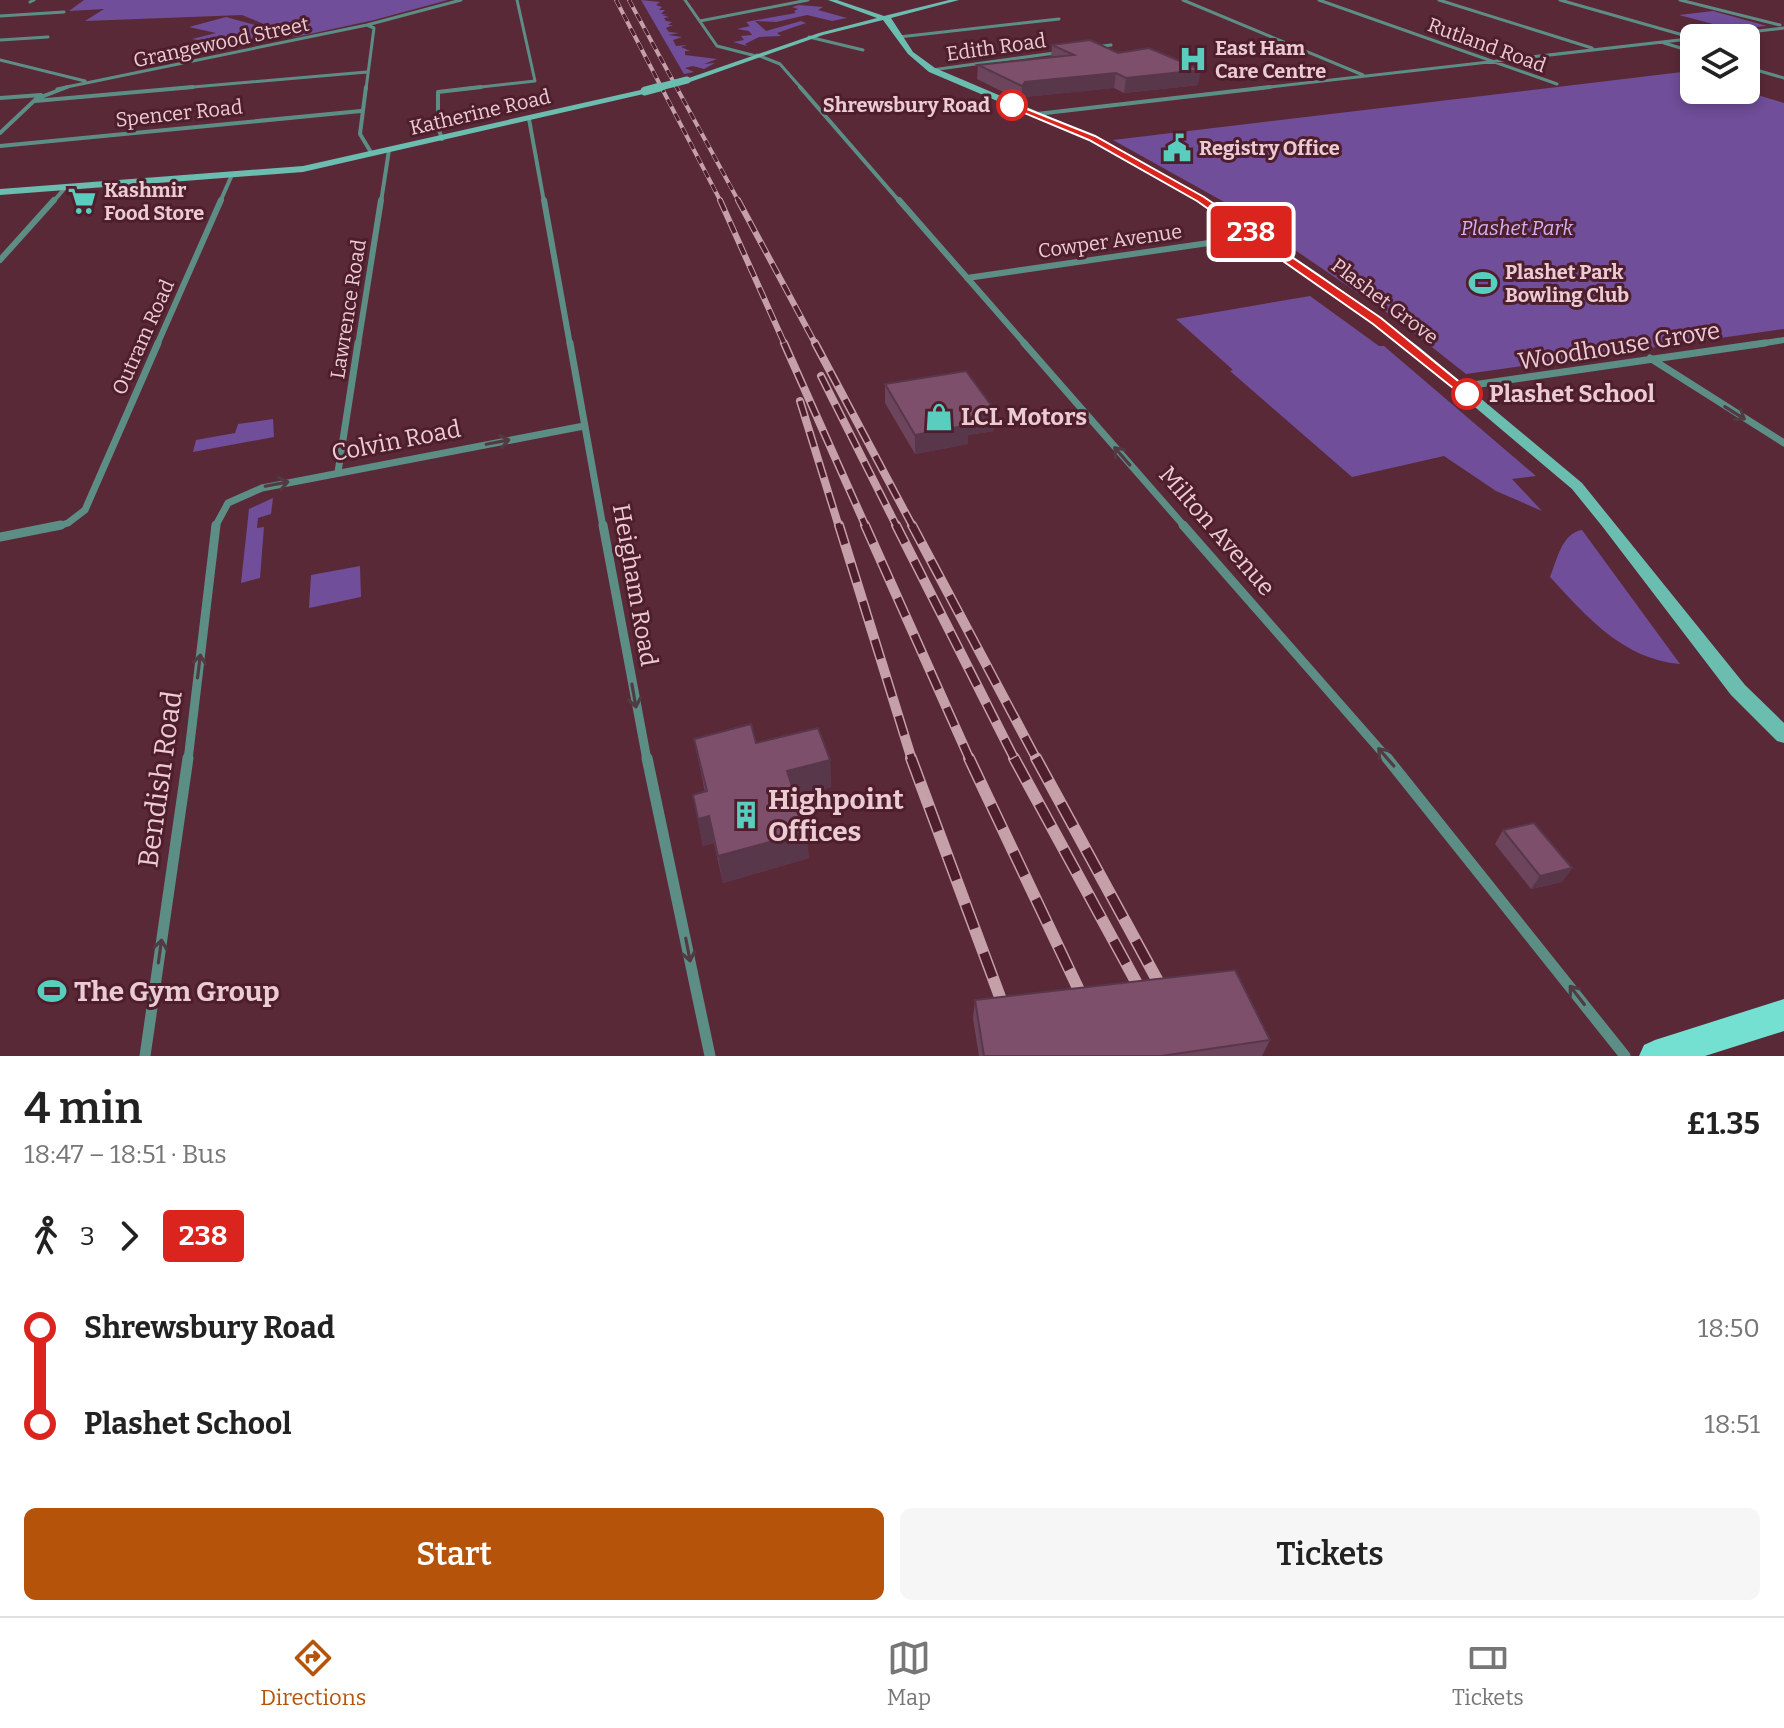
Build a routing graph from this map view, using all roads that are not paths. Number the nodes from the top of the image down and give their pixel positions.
1 (461, 0) edge
2 (517, 0) edge
3 (685, 0) edge
4 (808, 0) edge
5 (831, 0) edge
6 (956, 0) edge
7 (1183, 0) edge
8 (1319, 0) edge
9 (1439, 0) edge
10 (1560, 0) edge
11 (1680, 0) edge
12 (64, 12) dead end
13 (0, 16) edge
14 (883, 16) junction
15 (1059, 19) dead end
16 (700, 21) junction
17 (367, 25) junction
18 (1784, 27) edge
19 (1760, 30) edge
20 (1680, 34) edge
21 (48, 37) dead end
22 (809, 37) junction
23 (899, 37) junction
24 (0, 40) edge
25 (1680, 40) edge
26 (1661, 42) junction
27 (1111, 45) dead end
28 (1680, 48) edge
29 (1081, 49) edge
30 (1596, 49) junction
31 (863, 50) dead end
32 (1066, 51) edge
33 (757, 56) junction
34 (0, 60) edge
35 (1491, 61) junction
36 (932, 70) junction
37 (1760, 71) edge
38 (367, 72) junction
39 (1364, 76) junction
40 (1784, 78) edge
41 (89, 82) junction
42 (1557, 84) dead end
43 (42, 95) junction
44 (0, 98) edge
45 (35, 101) junction
46 (361, 111) junction
47 (1037, 114) junction
48 (529, 119) junction
49 (0, 133) edge
50 (442, 139) junction
51 (0, 146) edge
52 (389, 150) junction
53 (372, 154) junction
54 (231, 177) junction
55 (64, 189) junction
56 (0, 192) edge
57 (1257, 236) junction
58 (0, 260) edge
59 (967, 278) junction
60 (1784, 340) edge
61 (1650, 358) junction
62 (1459, 387) junction
63 (584, 426) junction
64 (1784, 443) edge
65 (338, 472) junction
66 (221, 508) joint
67 (0, 537) edge
68 (1784, 735) edge
69 (1784, 1015) edge
70 (145, 1056) edge
71 (710, 1056) edge
72 (1625, 1056) edge
73 (1655, 1056) edge

1 - 17 street, Grangewood Street
2 - 50 street
3 - 16 street, Milton Avenue
4 - 16 street
5 - 14 main road
6 - 14 main road, Katherine Road
7 - 39 street
8 - 35 street, Rutland Road
9 - 30 street
10 - 20 street
11 - 18 street
12 - 13 street
14 - 22 main road, Katherine Road
14 - 23 main road, Plashet Grove
15 - 23 street
16 - 33 street, Milton Avenue
17 - 38 street
17 - 41 street, Grangewood Street
18 - 19 street
21 - 24 street
22 - 31 street
22 - 33 main road, Katherine Road
23 - 36 main road, Plashet Grove
25 - 26 street
26 - 28 street
26 - 30 street
27 - 29 street, Edith Road
30 - 35 street
32 - 36 street, Edith Road
33 - 48 main road, Katherine Road, bridge
33 - 59 street, Milton Avenue
34 - 41 street
35 - 39 street
35 - 42 street, Rutland Road
36 - 47 main road, Plashet Grove
37 - 40 street
38 - 45 street
38 - 46 street
39 - 47 street
41 - 43 street, Grangewood Street
43 - 44 street
43 - 45 street, Grangewood Street
45 - 49 street, Grangewood Street
46 - 51 street, Spencer Road
46 - 53 street
47 - 57 main road, Plashet Grove
48 - 50 main road, Katherine Road
48 - 63 street, Heigham Road
50 - 52 main road, Katherine Road
52 - 53 main road, Katherine Road
52 - 65 street, Lawrence Road
53 - 54 main road, Katherine Road
54 - 55 main road, Katherine Road
54 - 67 street, Outram Road
55 - 56 main road, Katherine Road
55 - 58 street
57 - 59 street, Cowper Avenue
57 - 62 main road, Plashet Grove
72 -> 59 street, Milton Avenue
60 - 61 street, Woodhouse Grove
61 - 62 street, Woodhouse Grove
61 -> 64 street
62 - 68 main road, Plashet Grove
65 -> 63 street, Colvin Road
63 -> 71 street, Heigham Road
66 -> 65 street, Colvin Road
70 -> 66 street, Bendish Road
69 - 73 main road

